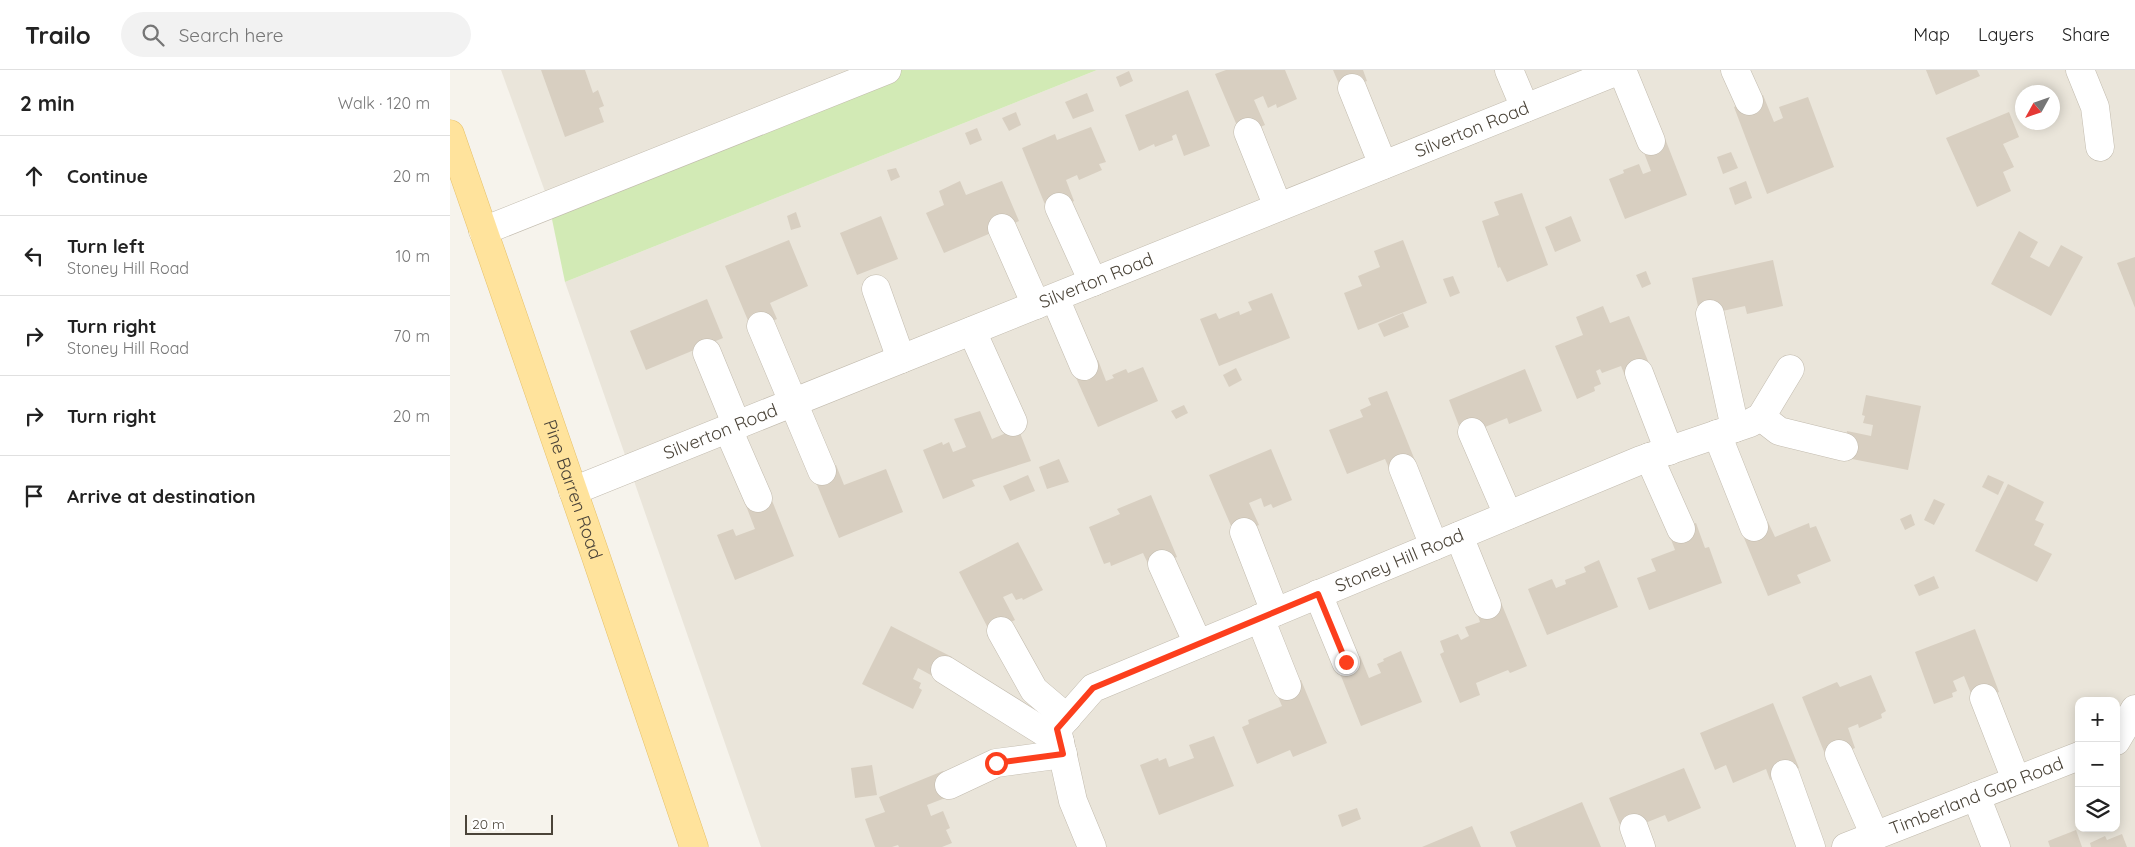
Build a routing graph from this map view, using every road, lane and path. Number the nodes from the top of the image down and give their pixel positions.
1 (887, 70) edge
2 (1509, 70) edge
3 (1621, 70) edge
4 (1735, 70) edge
5 (2080, 70) edge
6 (1578, 78) edge
7 (1352, 88) dead end
8 (1748, 101) dead end
9 (1525, 108) junction
10 (1248, 132) dead end
11 (450, 134) edge
12 (1651, 142) dead end
13 (2100, 147) dead end
14 (1383, 165) junction
15 (1059, 207) dead end
16 (1278, 207) junction
17 (1002, 228) dead end
18 (483, 230) junction
19 (1093, 282) junction
20 (876, 289) dead end
21 (1046, 301) junction
22 (1710, 314) dead end
23 (761, 326) dead end
24 (972, 331) junction
25 (708, 353) dead end
26 (901, 359) junction
27 (1084, 366) dead end
28 (1790, 369) dead end
29 (1639, 373) dead end
30 (794, 402) junction
31 (1761, 418) junction
32 (1013, 422) dead end
33 (732, 427) junction
34 (1726, 431) junction
35 (1472, 432) dead end
36 (1844, 447) dead end
37 (1659, 454) junction
38 (1402, 468) dead end
39 (822, 471) dead end
40 (573, 491) junction
41 (758, 498) dead end
42 (1508, 515) junction
43 (1754, 527) dead end
44 (1681, 529) dead end
45 (1244, 532) dead end
46 (1459, 536) junction
47 (1434, 546) junction
48 (1162, 564) dead end
49 (1318, 594) junction
50 (1487, 605) dead end
51 (1267, 615) junction
52 (1001, 631) dead end
53 (1198, 644) junction
54 (1346, 662) dead end
55 (945, 670) dead end
56 (1287, 686) dead end
57 (1984, 698) dead end
58 (2135, 709) edge
59 (2120, 734) edge
60 (1063, 738) junction
61 (1840, 754) dead end
62 (2075, 758) edge
63 (1785, 774) dead end
64 (2016, 780) junction
65 (949, 785) dead end
66 (1976, 796) junction
67 (1875, 836) junction
68 (694, 847) edge
69 (1092, 847) edge
70 (1811, 847) edge
71 (1846, 847) edge
72 (1996, 847) edge

1 - 18 street
2 - 9 street
3 - 6 street, Silverton Road
3 - 12 street
4 - 8 street
5 - 13 street
6 - 9 street, Silverton Road
7 - 14 street
9 - 14 street, Silverton Road
10 - 16 street
11 - 18 main road, Pine Barren Road
14 - 16 street, Silverton Road
15 - 19 street
16 - 19 street, Silverton Road
17 - 21 street
18 - 40 main road, Pine Barren Road
19 - 21 street, Silverton Road
20 - 26 street
21 - 24 street, Silverton Road
21 - 27 street
22 - 34 street
23 - 30 street
24 - 26 street, Silverton Road
24 - 32 street
25 - 33 street
26 - 30 street, Silverton Road
28 - 31 street
29 - 37 street
30 - 33 street, Silverton Road
30 - 39 street
31 - 34 street, Stoney Hill Road
31 - 36 street
33 - 40 street, Silverton Road
33 - 41 street
34 - 37 street, Stoney Hill Road
34 - 43 street
35 - 42 street
37 - 42 street, Stoney Hill Road
37 - 44 street
38 - 47 street
40 - 68 main road, Pine Barren Road
42 - 46 street, Stoney Hill Road
45 - 51 street
46 - 47 street, Stoney Hill Road
46 - 50 street
47 - 49 street, Stoney Hill Road
48 - 53 street
49 - 51 street, Stoney Hill Road
49 - 54 street
51 - 53 street, Stoney Hill Road
51 - 56 street
52 - 60 street
53 - 60 street, Stoney Hill Road
55 - 60 street
57 - 64 street
58 - 59 street
60 - 65 street
60 - 69 street
61 - 67 street
62 - 64 street, Timberland Gap Road
63 - 70 street
64 - 66 street, Timberland Gap Road
66 - 67 street, Timberland Gap Road
66 - 72 street
67 - 71 street, Timberland Gap Road

